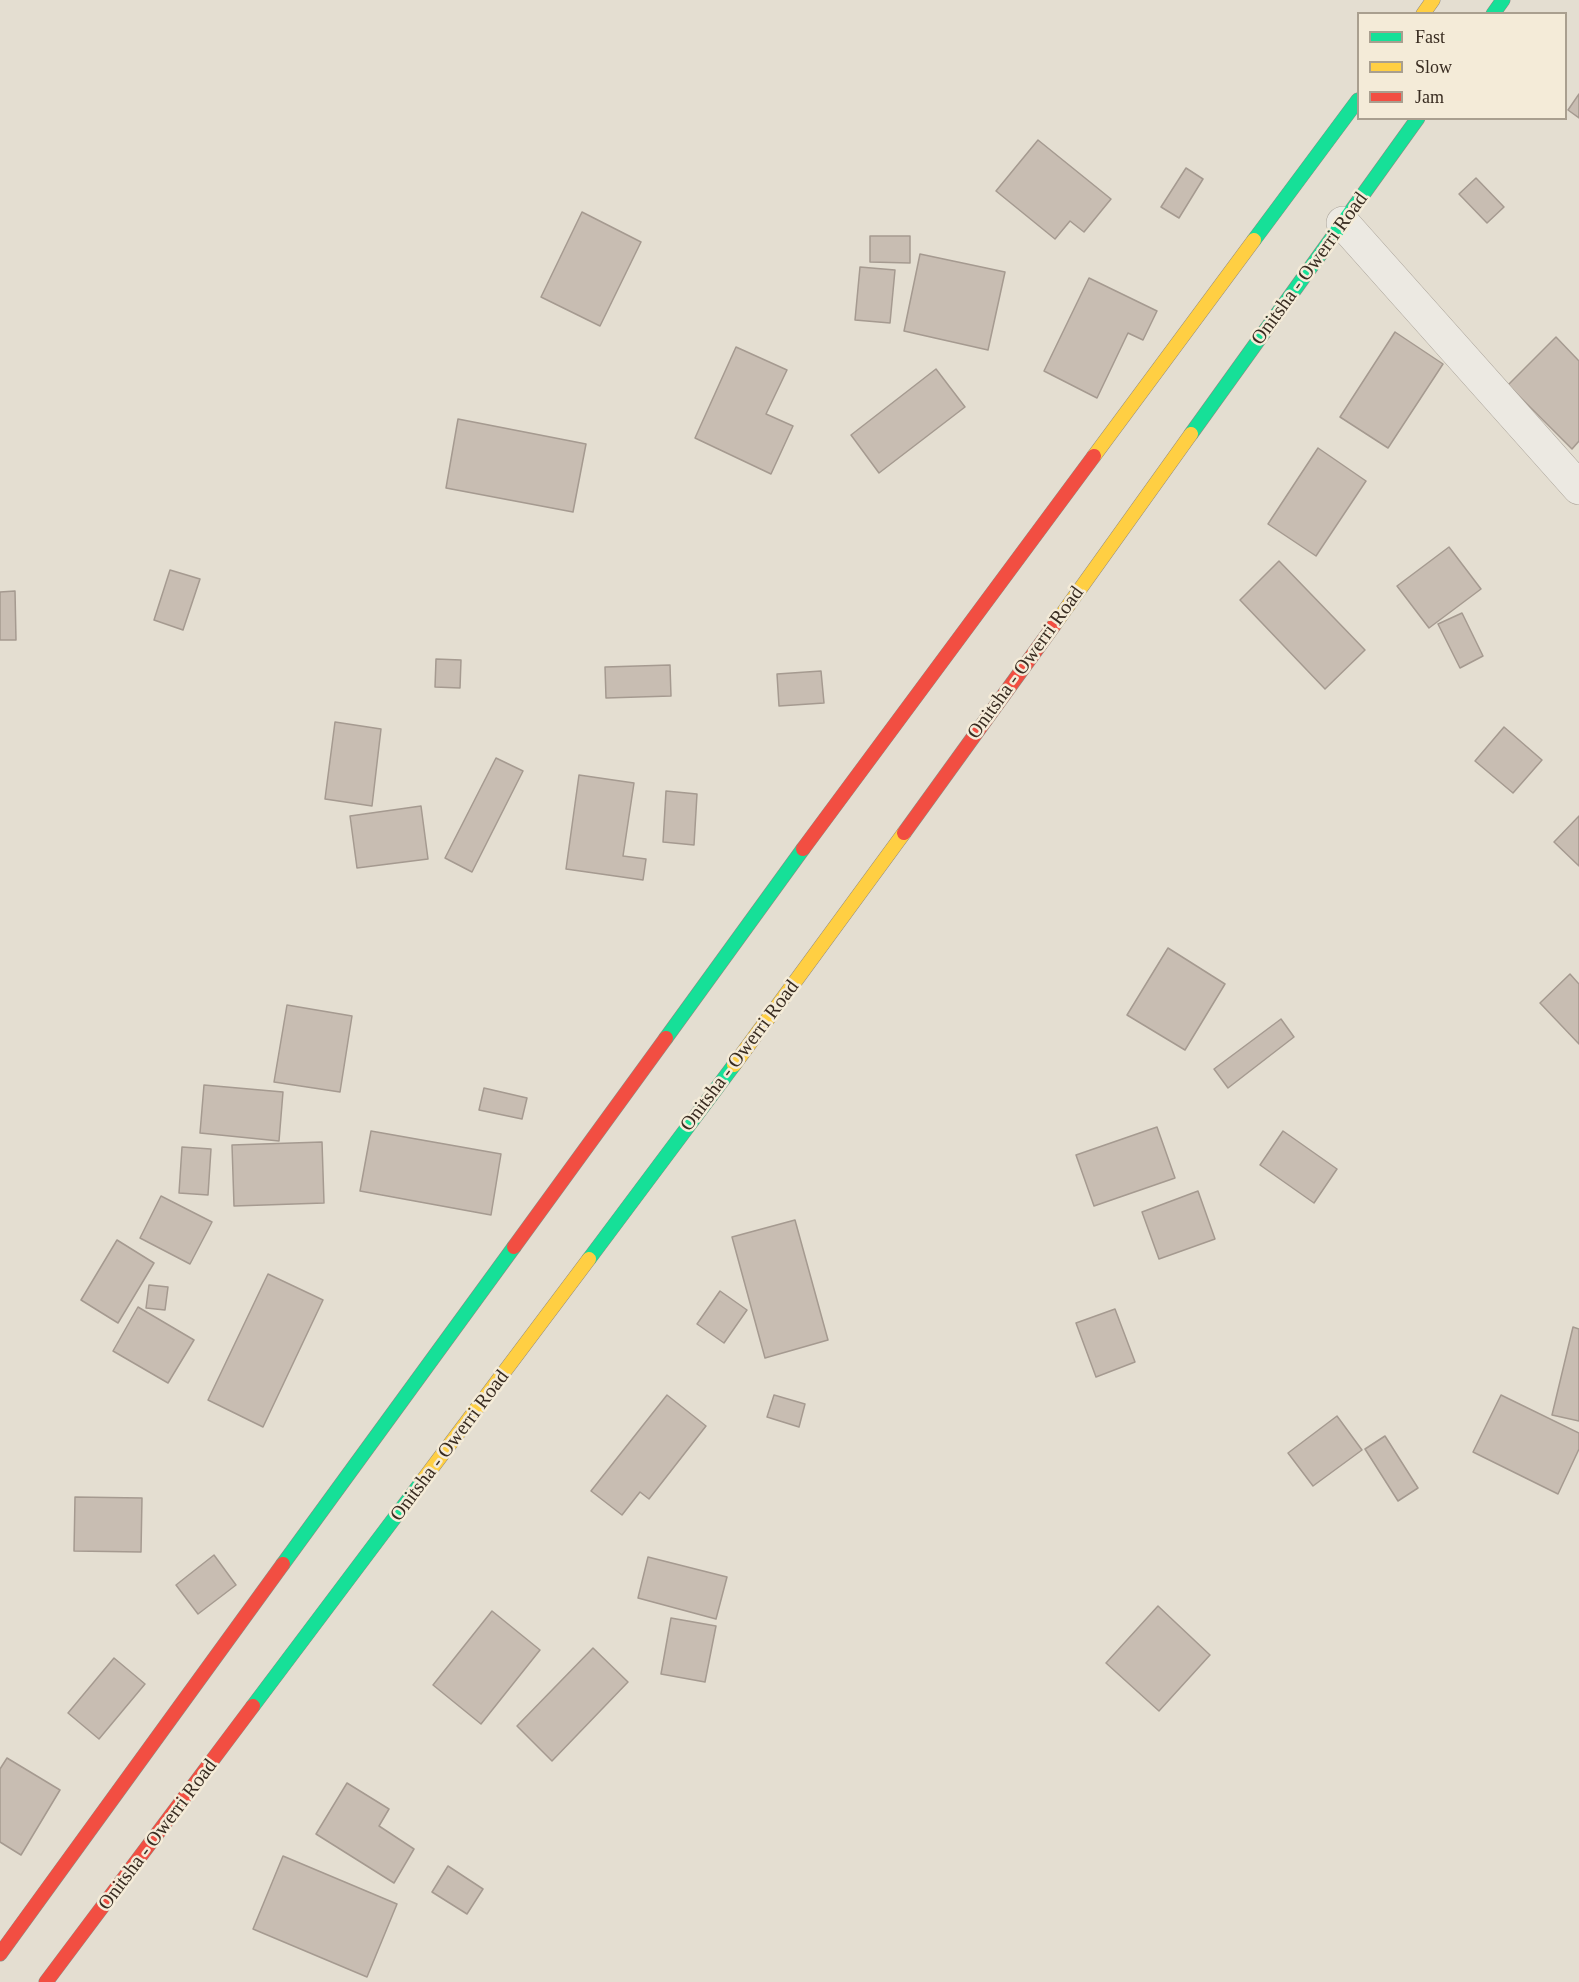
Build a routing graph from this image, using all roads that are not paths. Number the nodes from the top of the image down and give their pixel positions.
1 (1357, 103) edge
2 (1417, 120) edge
3 (1343, 223) junction
4 (1579, 488) edge
5 (0, 1954) edge
6 (46, 1982) edge

1 - 5 highway
2 - 3 highway, Onitsha - Owerri Road
3 - 4 street
3 - 6 highway, Onitsha - Owerri Road

